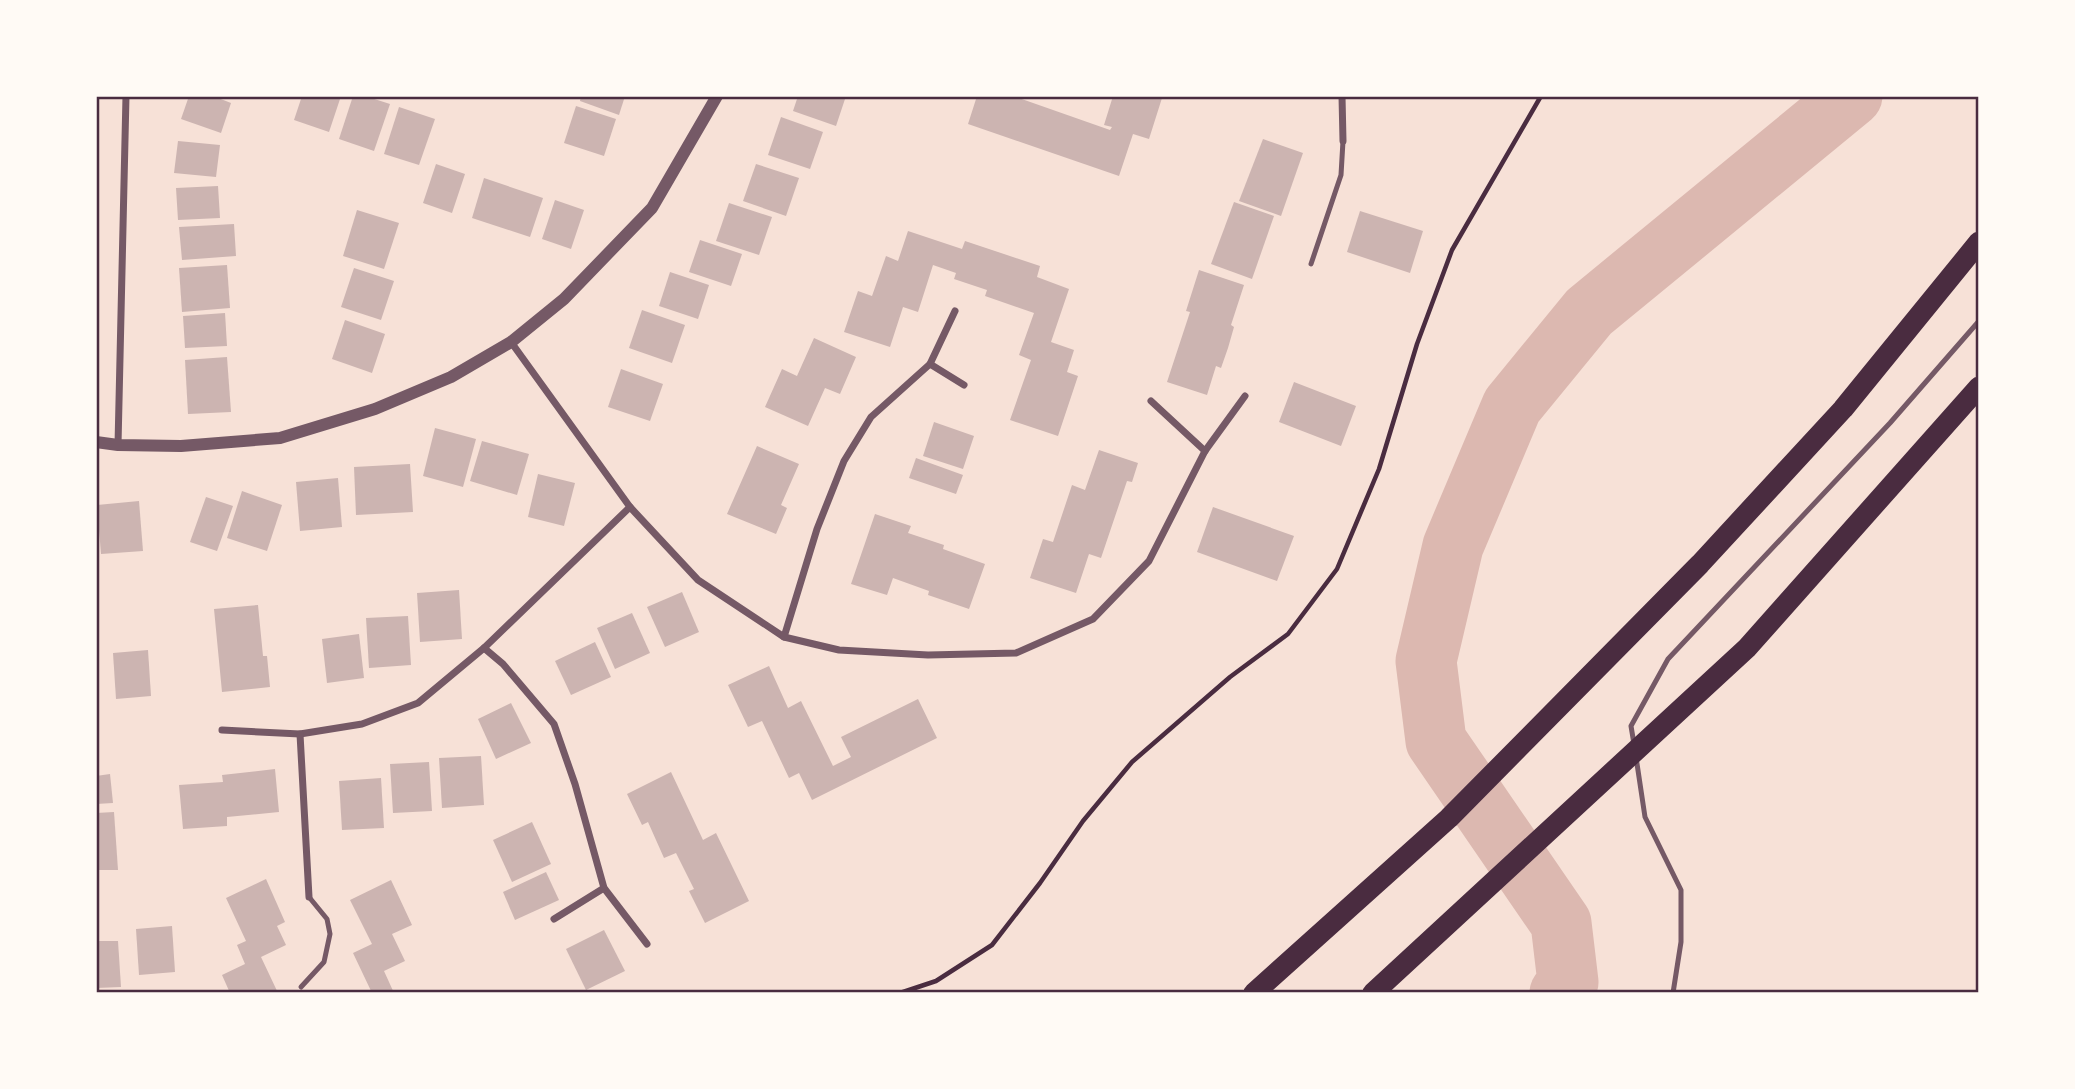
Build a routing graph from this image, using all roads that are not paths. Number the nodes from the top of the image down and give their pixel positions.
1 (126, 96) edge
2 (717, 96) edge
3 (1342, 96) edge
4 (1343, 141) joint
5 (1979, 242) edge
6 (1311, 264) dead end
7 (955, 310) dead end
8 (1979, 321) edge
9 (511, 342) junction
10 (930, 364) junction
11 (964, 385) dead end
12 (1979, 387) edge
13 (1245, 396) dead end
14 (1151, 401) dead end
15 (96, 442) edge
16 (118, 445) junction
17 (1205, 451) junction
18 (630, 507) junction
19 (784, 637) junction
20 (484, 648) junction
21 (222, 730) dead end
22 (300, 734) junction
23 (604, 888) junction
24 (309, 897) joint
25 (554, 919) dead end
26 (647, 944) dead end
27 (301, 987) dead end
28 (1254, 993) edge
29 (1373, 993) edge
30 (1673, 993) edge

1 - 16 street
2 - 9 street
3 - 4 street
4 - 6 lane
5 - 28 highway
7 - 10 street
8 - 30 lane
9 - 16 street
9 - 18 street
10 - 11 street
10 - 19 street
12 - 29 highway
13 - 17 street
14 - 17 street
15 - 16 street
17 - 19 street
18 - 19 street
18 - 20 street
20 - 22 street
20 - 23 street
21 - 22 street
22 - 24 street
23 - 25 street
23 - 26 street
24 - 27 lane

